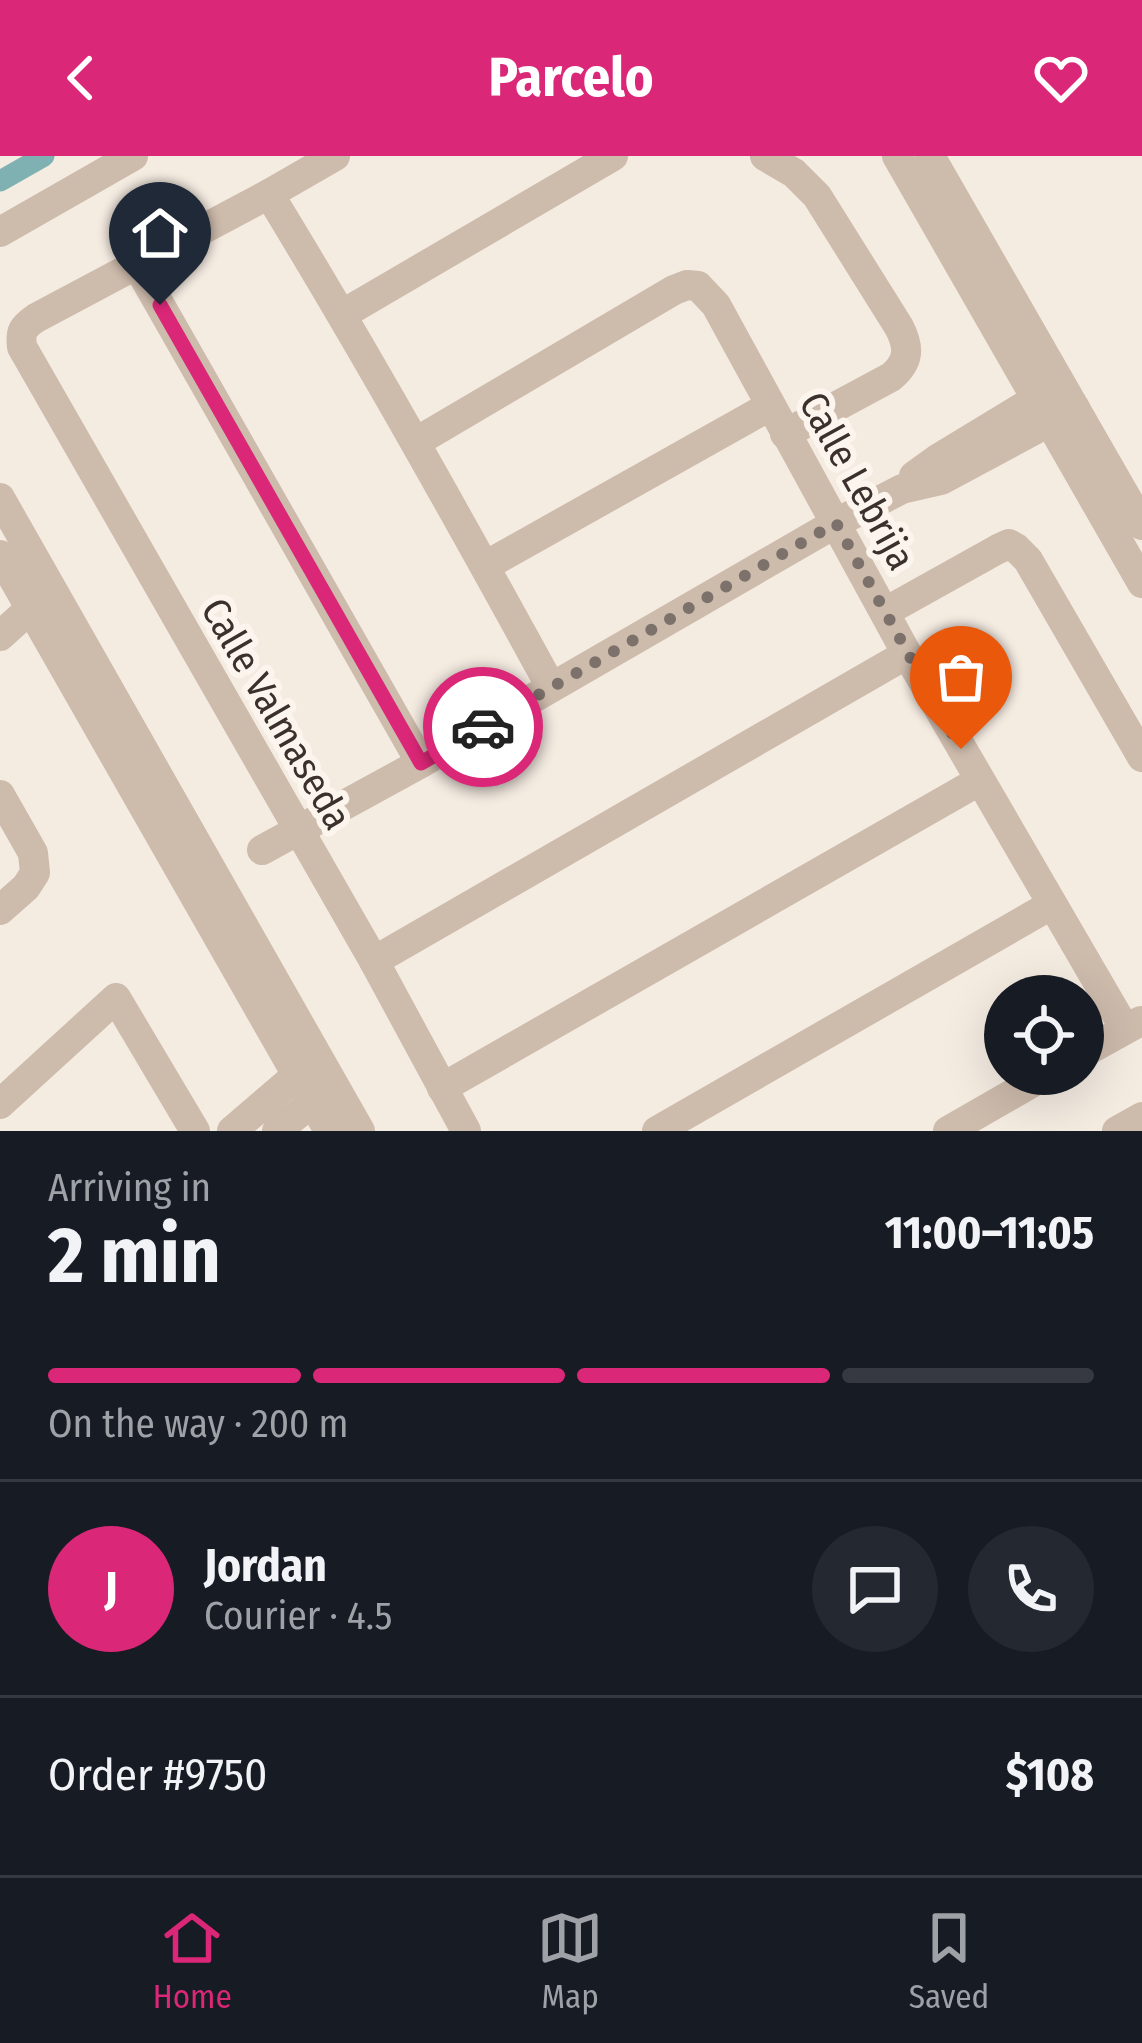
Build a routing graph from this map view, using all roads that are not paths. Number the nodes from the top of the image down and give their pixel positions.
1 (133, 156) edge
2 (335, 156) edge
3 (613, 156) edge
4 (765, 156) edge
5 (897, 156) edge
6 (930, 156) edge
7 (269, 194) junction
8 (0, 232) edge
9 (136, 263) junction
10 (343, 314) junction
11 (1056, 403) junction
12 (770, 406) junction
13 (785, 434) junction
14 (416, 442) junction
15 (0, 498) edge
16 (836, 523) junction
17 (1142, 525) edge
18 (485, 566) junction
19 (1142, 583) edge
20 (11, 586) edge
21 (885, 612) junction
22 (0, 636) edge
23 (907, 654) junction
24 (551, 687) junction
25 (1142, 758) edge
26 (421, 763) junction
27 (979, 781) junction
28 (0, 795) edge
29 (297, 830) junction
30 (262, 850) dead end
31 (1051, 905) junction
32 (0, 910) edge
33 (374, 961) junction
34 (1133, 1025) edge
35 (1104, 1041) edge
36 (316, 1079) junction
37 (442, 1088) junction
38 (1011, 1095) edge
39 (0, 1104) edge
40 (1142, 1117) edge
41 (191, 1129) edge
42 (232, 1131) edge
43 (278, 1131) edge
44 (329, 1131) edge
45 (360, 1131) edge
46 (466, 1131) edge
47 (657, 1131) edge
48 (948, 1131) edge
49 (1118, 1131) edge

1 - 8 street
2 - 7 street
3 - 10 street
4 - 13 street
5 - 11 street
6 - 11 street
7 - 9 street
7 - 10 street
9 - 26 street
9 - 29 street, Calle Valmaseda
10 - 14 street
11 - 16 street
11 - 17 street
11 - 19 street
12 - 13 street, Calle Lebrija
12 - 14 street, Calle Lebrija
12 - 18 street
13 - 16 street, Calle Lebrija
14 - 18 street
15 - 36 street
16 - 21 street, Calle Lebrija
16 - 24 street
18 - 24 street
20 - 22 street
20 - 36 street
21 - 23 street, Calle Lebrija
21 - 25 street
23 - 27 street, Calle Lebrija
23 - 33 street
24 - 26 street
26 - 29 street
27 - 31 street, Calle Lebrija
27 - 37 street
28 - 32 street
29 - 30 street
29 - 33 street, Calle Valmaseda
31 - 34 street, Calle Lebrija
31 - 47 street
33 - 37 street, Calle Valmaseda
34 - 35 street
36 - 42 street
36 - 43 street
36 - 44 street
36 - 45 street
37 - 46 street, Calle Valmaseda
38 - 48 street
39 - 41 street
40 - 49 street

